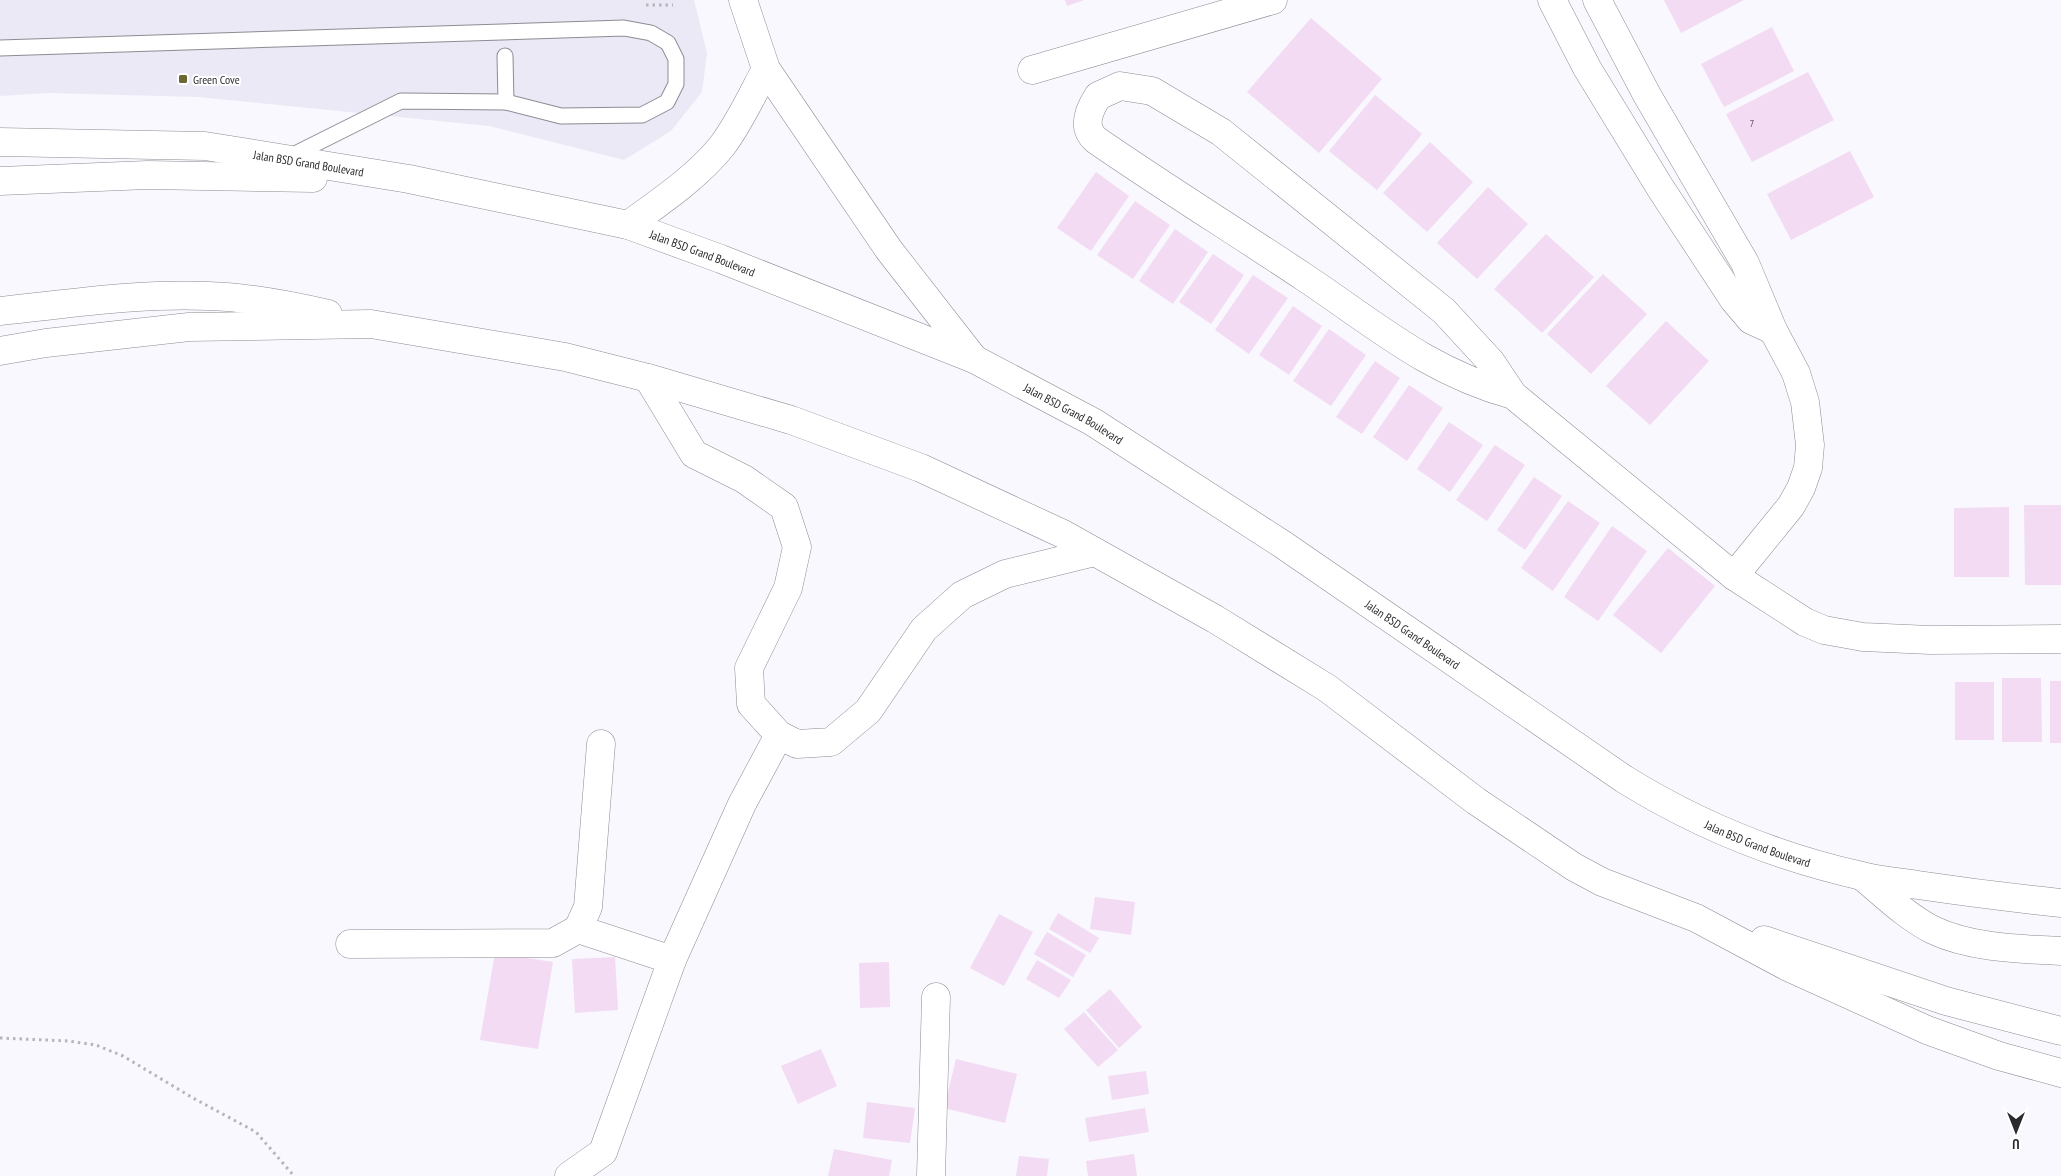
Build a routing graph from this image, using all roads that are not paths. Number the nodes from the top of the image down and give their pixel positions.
1 (743, 0) edge
2 (1273, 0) edge
3 (1552, 0) edge
4 (1596, 0) edge
5 (0, 48) edge
6 (505, 56) dead end
7 (766, 69) junction
8 (1032, 70) dead end
9 (1647, 95) junction
10 (506, 102) junction
11 (1617, 116) junction
12 (0, 142) edge
13 (286, 159) junction
14 (409, 180) junction
15 (0, 181) edge
16 (628, 225) junction
17 (0, 311) edge
18 (371, 324) junction
19 (1773, 330) junction
20 (0, 352) edge
21 (974, 359) junction
22 (648, 378) junction
23 (1513, 395) junction
24 (1095, 552) junction
25 (1734, 576) junction
26 (2061, 639) edge
27 (779, 735) junction
28 (601, 744) dead end
29 (1863, 877) junction
30 (2061, 902) edge
31 (1696, 918) junction
32 (578, 929) junction
33 (350, 944) dead end
34 (2061, 951) edge
35 (672, 960) junction
36 (936, 997) dead end
37 (2061, 1031) edge
38 (2061, 1073) edge
39 (569, 1176) edge
40 (931, 1176) edge

1 - 7 main road
2 - 8 main road
3 - 11 main road
4 - 9 main road
5 - 10 lane
6 - 10 lane
7 - 16 main road
7 - 21 main road
9 - 11 main road
9 - 19 main road
10 - 13 lane
11 - 19 main road
12 - 13 main road, Jalan BSD Grand Boulevard
13 - 14 main road, Jalan BSD Grand Boulevard
14 - 15 main road
14 - 16 main road, Jalan BSD Grand Boulevard
16 - 21 main road, Jalan BSD Grand Boulevard
17 - 18 main road
18 - 20 main road
18 - 22 main road
19 - 25 main road
21 - 29 main road, Jalan BSD Grand Boulevard
22 - 24 main road
22 - 27 main road
23 - 23 main road
23 - 25 main road
24 - 27 main road
24 - 31 main road
25 - 26 main road
27 - 35 main road
28 - 32 main road
29 - 30 main road, Jalan BSD Grand Boulevard
29 - 34 main road
31 - 37 main road
31 - 38 main road
32 - 33 main road
32 - 35 main road
35 - 39 main road
36 - 40 main road

